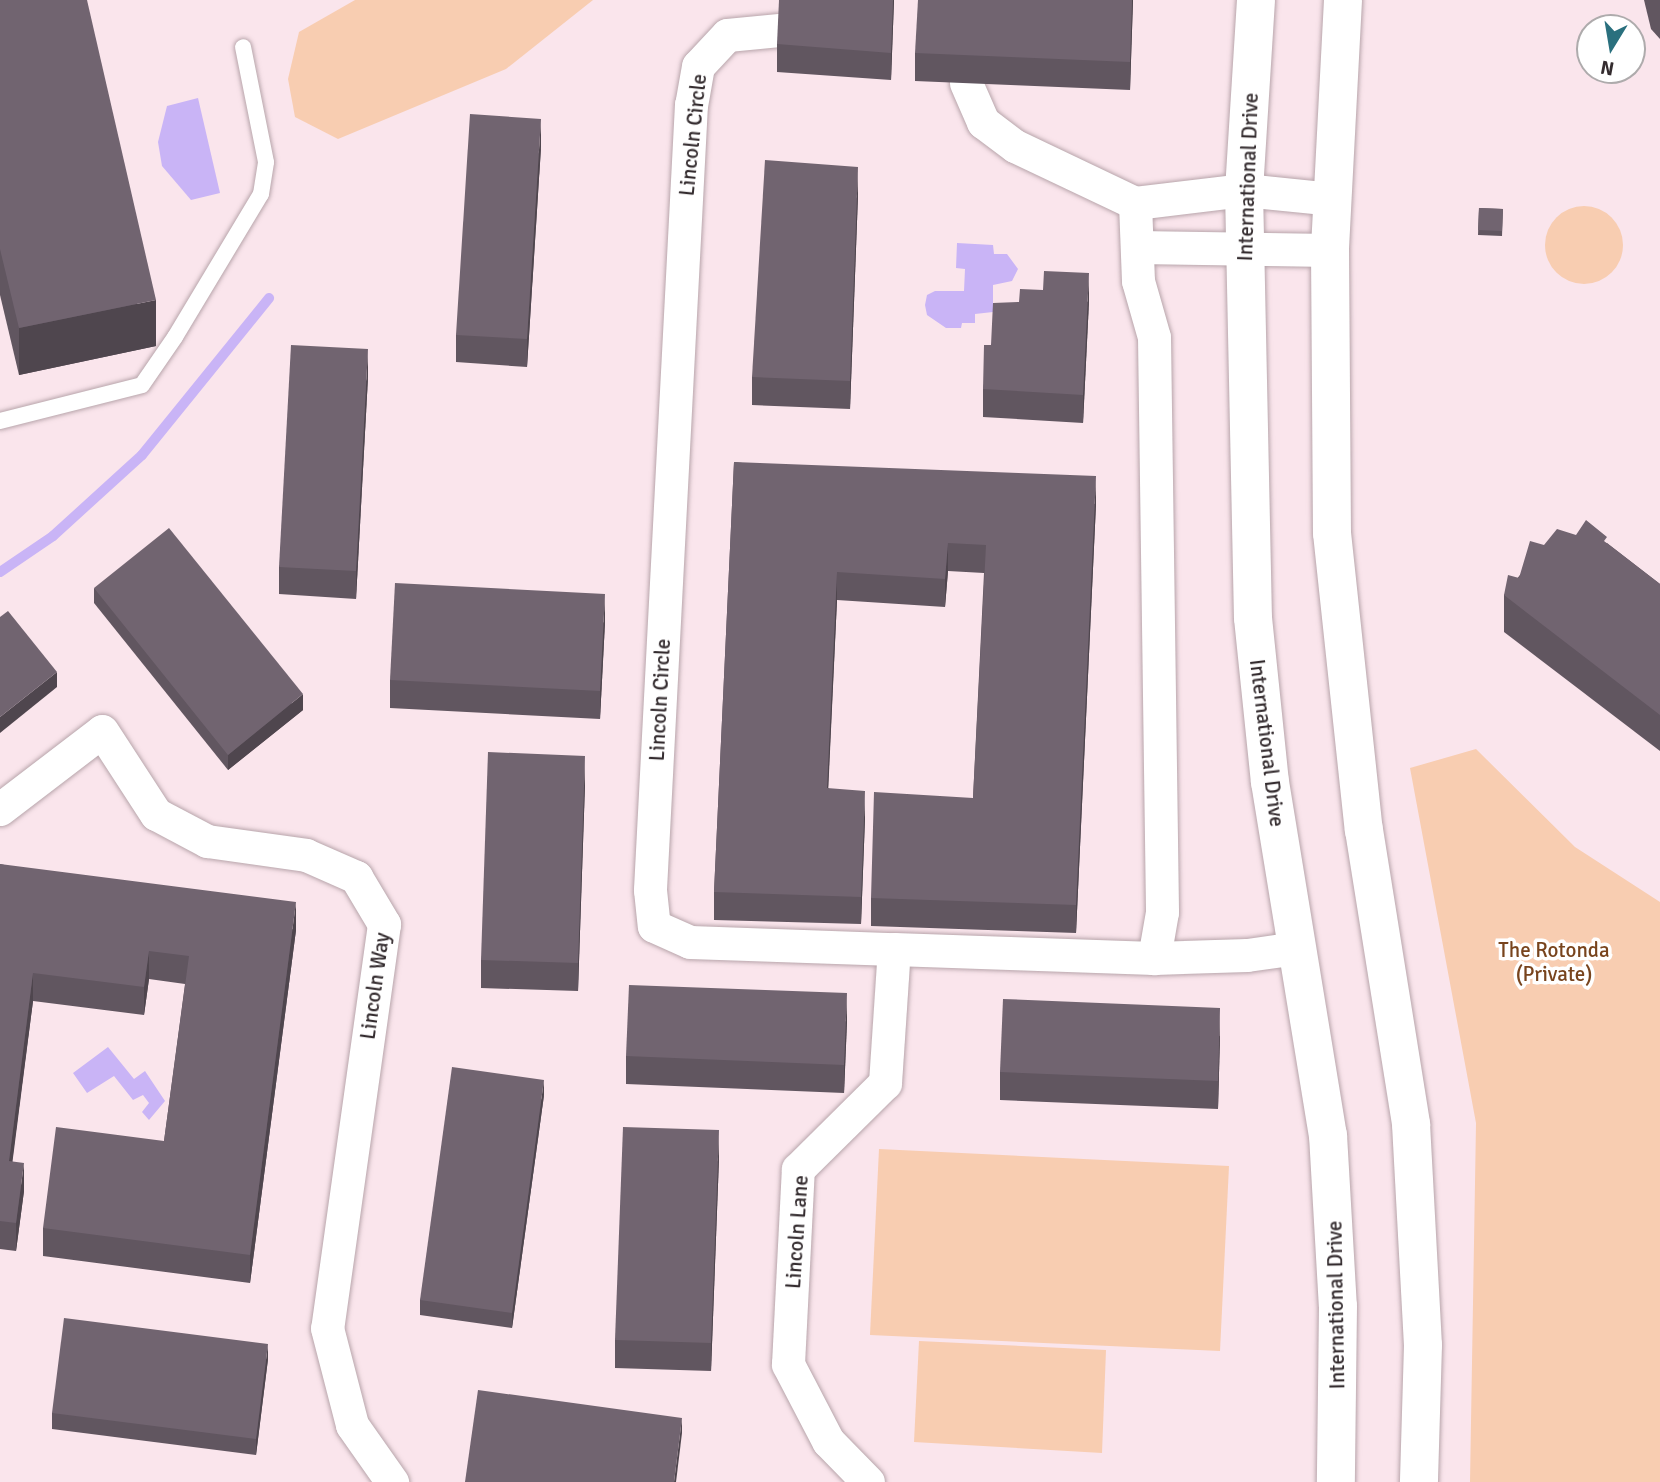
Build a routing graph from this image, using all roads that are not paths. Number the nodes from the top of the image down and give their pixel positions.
1 (1256, 0) edge
2 (1343, 0) edge
3 (779, 30) edge
4 (243, 47) dead end
5 (966, 83) edge
6 (1244, 190) junction
7 (1332, 199) junction
8 (1135, 203) junction
9 (1138, 247) junction
10 (1330, 250) junction
11 (1245, 251) junction
12 (0, 421) edge
13 (0, 809) edge
14 (1296, 948) junction
15 (894, 949) junction
16 (1154, 958) junction
17 (392, 1482) edge
18 (868, 1482) edge
19 (1336, 1482) edge
20 (1419, 1482) edge

1 - 6 main road, International Drive
2 - 7 main road
3 - 15 street, Lincoln Circle
4 - 12 lane
5 - 8 street
6 - 7 street
6 - 8 street
6 - 11 main road, International Drive
7 - 10 main road
8 - 9 street
9 - 11 street
9 - 16 street
10 - 11 street
10 - 20 main road
11 - 14 main road, International Drive
13 - 17 street, Lincoln Way
14 - 16 street, Lincoln Circle
14 - 19 main road, International Drive
15 - 16 street, Lincoln Circle
15 - 18 street, Lincoln Lane

